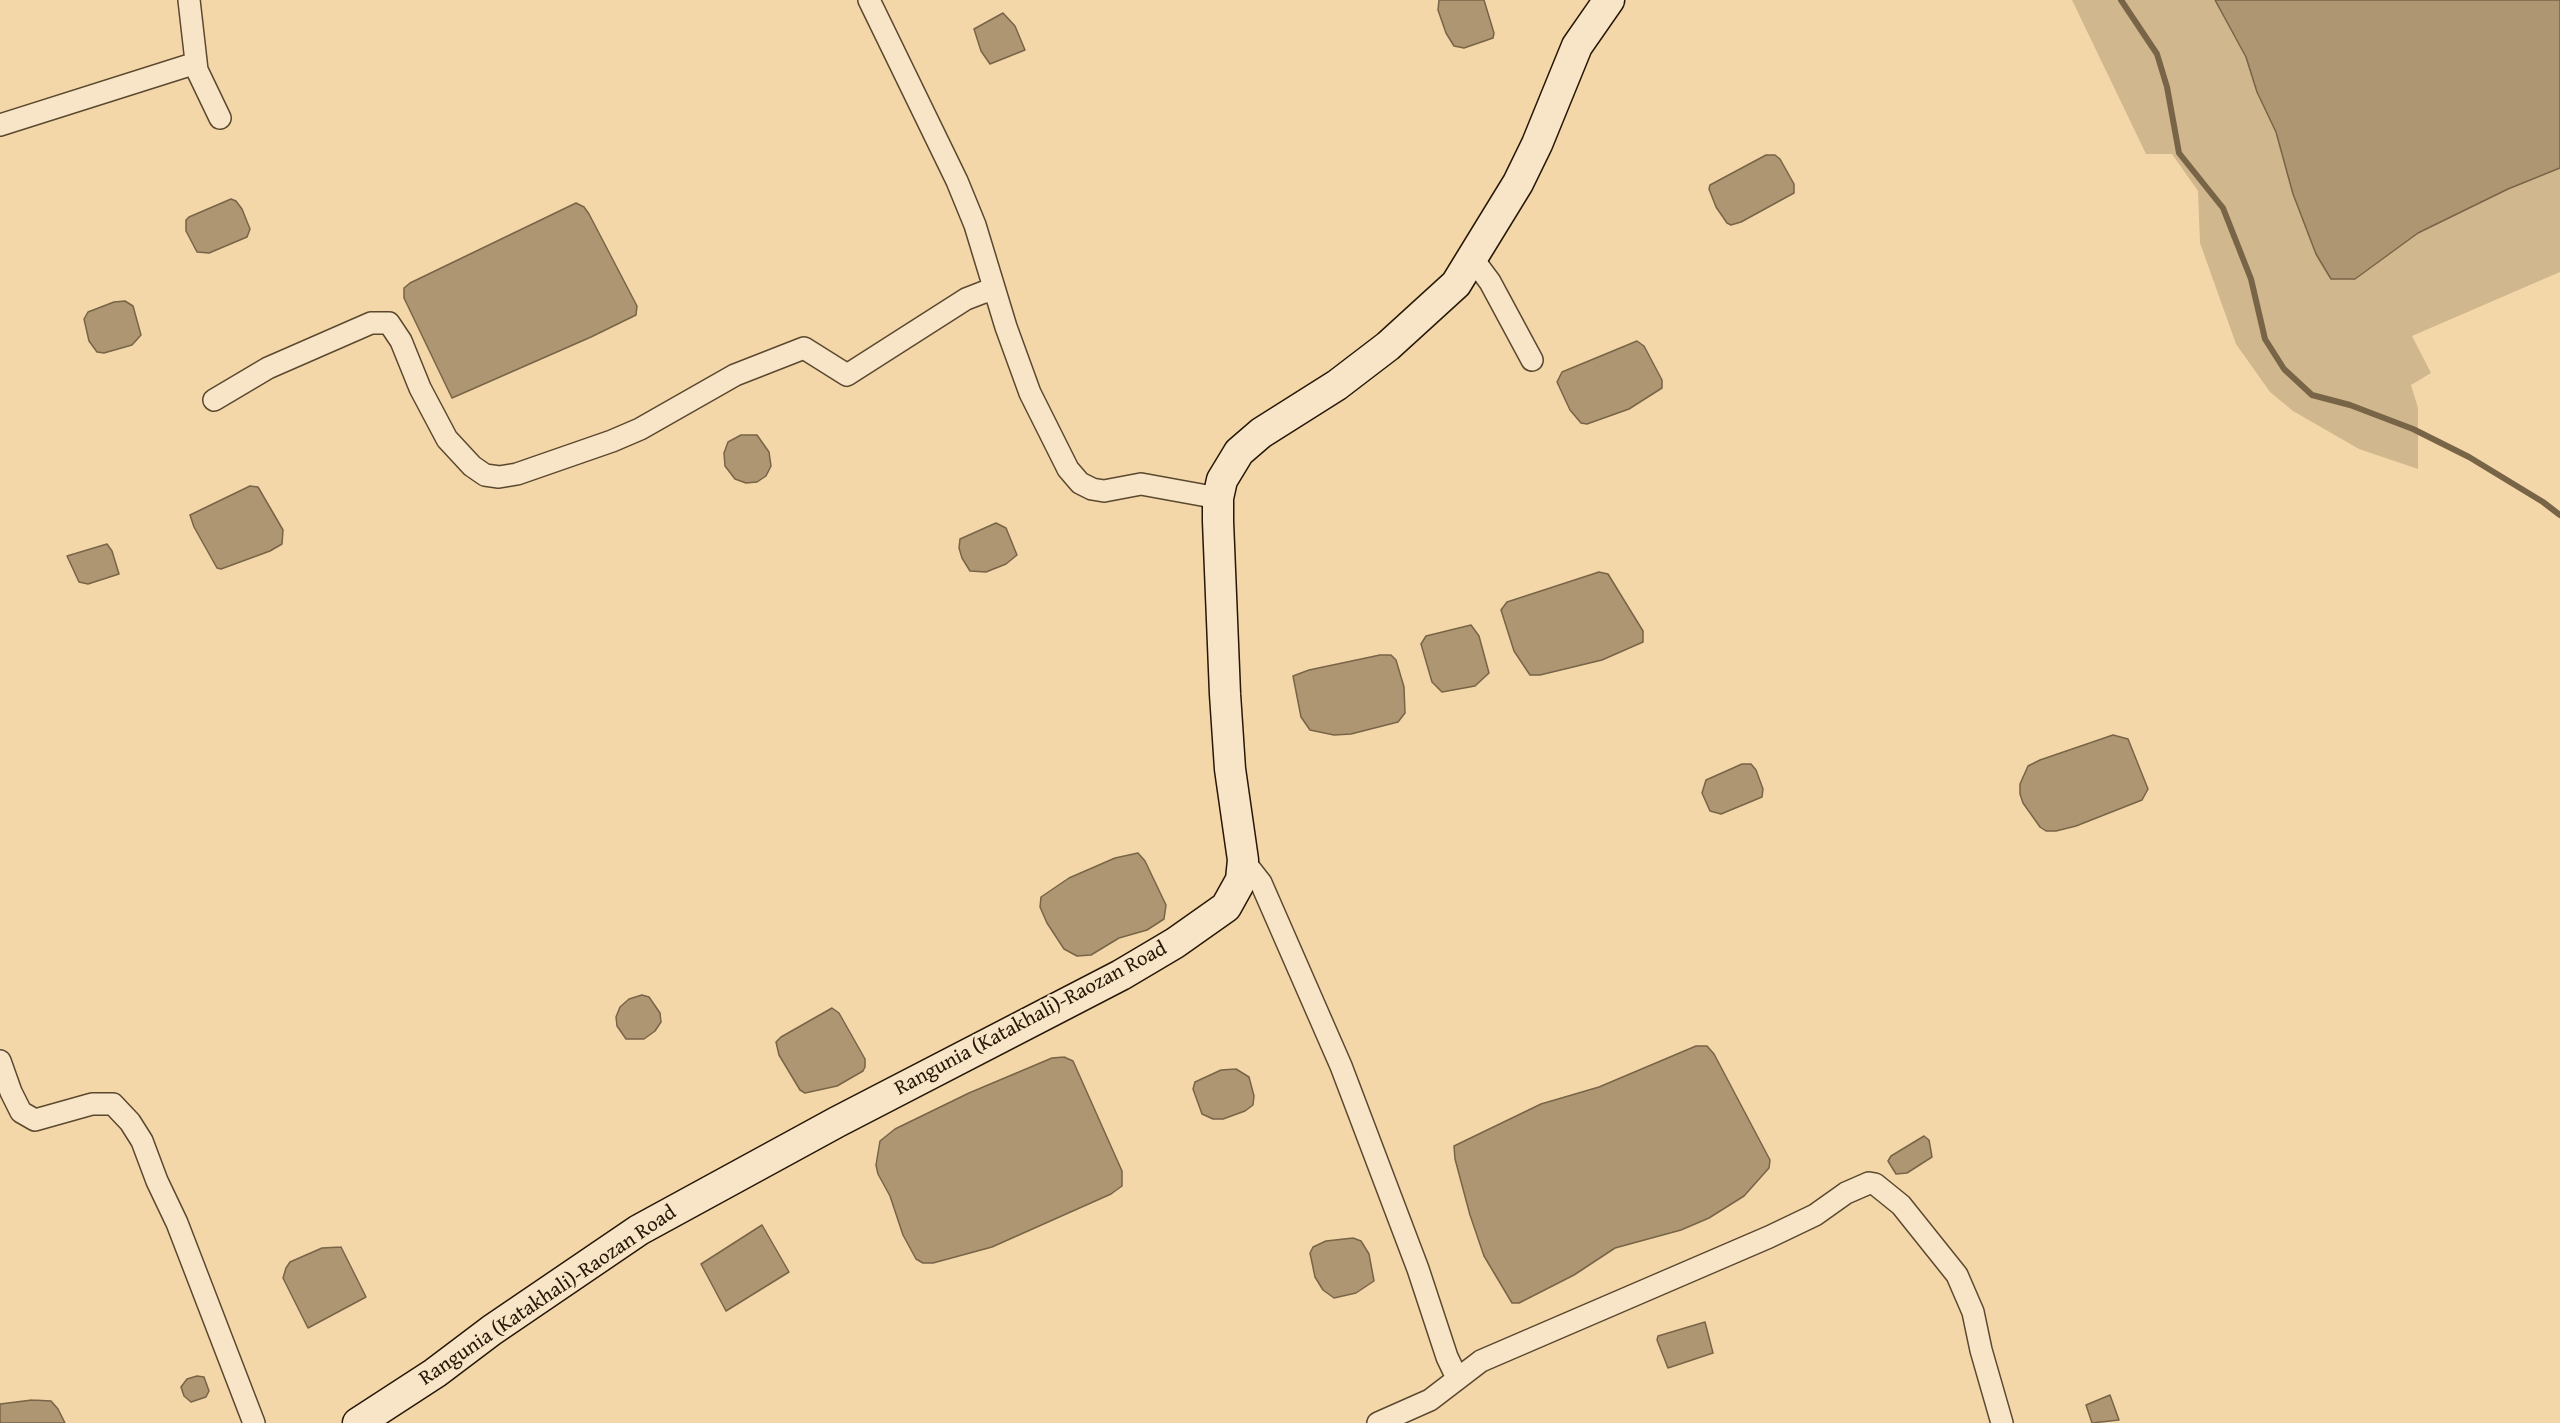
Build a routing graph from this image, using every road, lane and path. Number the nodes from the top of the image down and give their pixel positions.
1 (189, 0) edge
2 (869, 0) edge
3 (1609, 0) edge
4 (196, 63) junction
5 (220, 118) dead end
6 (0, 125) edge
7 (1473, 259) junction
8 (995, 291) junction
9 (1532, 360) dead end
10 (214, 400) dead end
11 (1218, 498) junction
12 (1243, 860) junction
13 (0, 1060) edge
14 (1457, 1378) junction
15 (254, 1423) edge
16 (358, 1423) edge
17 (1378, 1423) edge
18 (2002, 1423) edge

1 - 4 street
2 - 8 street
3 - 7 main road, Rangunia (Katakhali)-Raozan Road
4 - 5 street
4 - 6 street
7 - 9 street
7 - 11 main road, Rangunia (Katakhali)-Raozan Road
8 - 10 street
8 - 11 street
11 - 12 main road, Rangunia (Katakhali)-Raozan Road
12 - 14 street
12 - 16 main road, Rangunia (Katakhali)-Raozan Road
13 - 15 street
14 - 17 street
14 - 18 street

